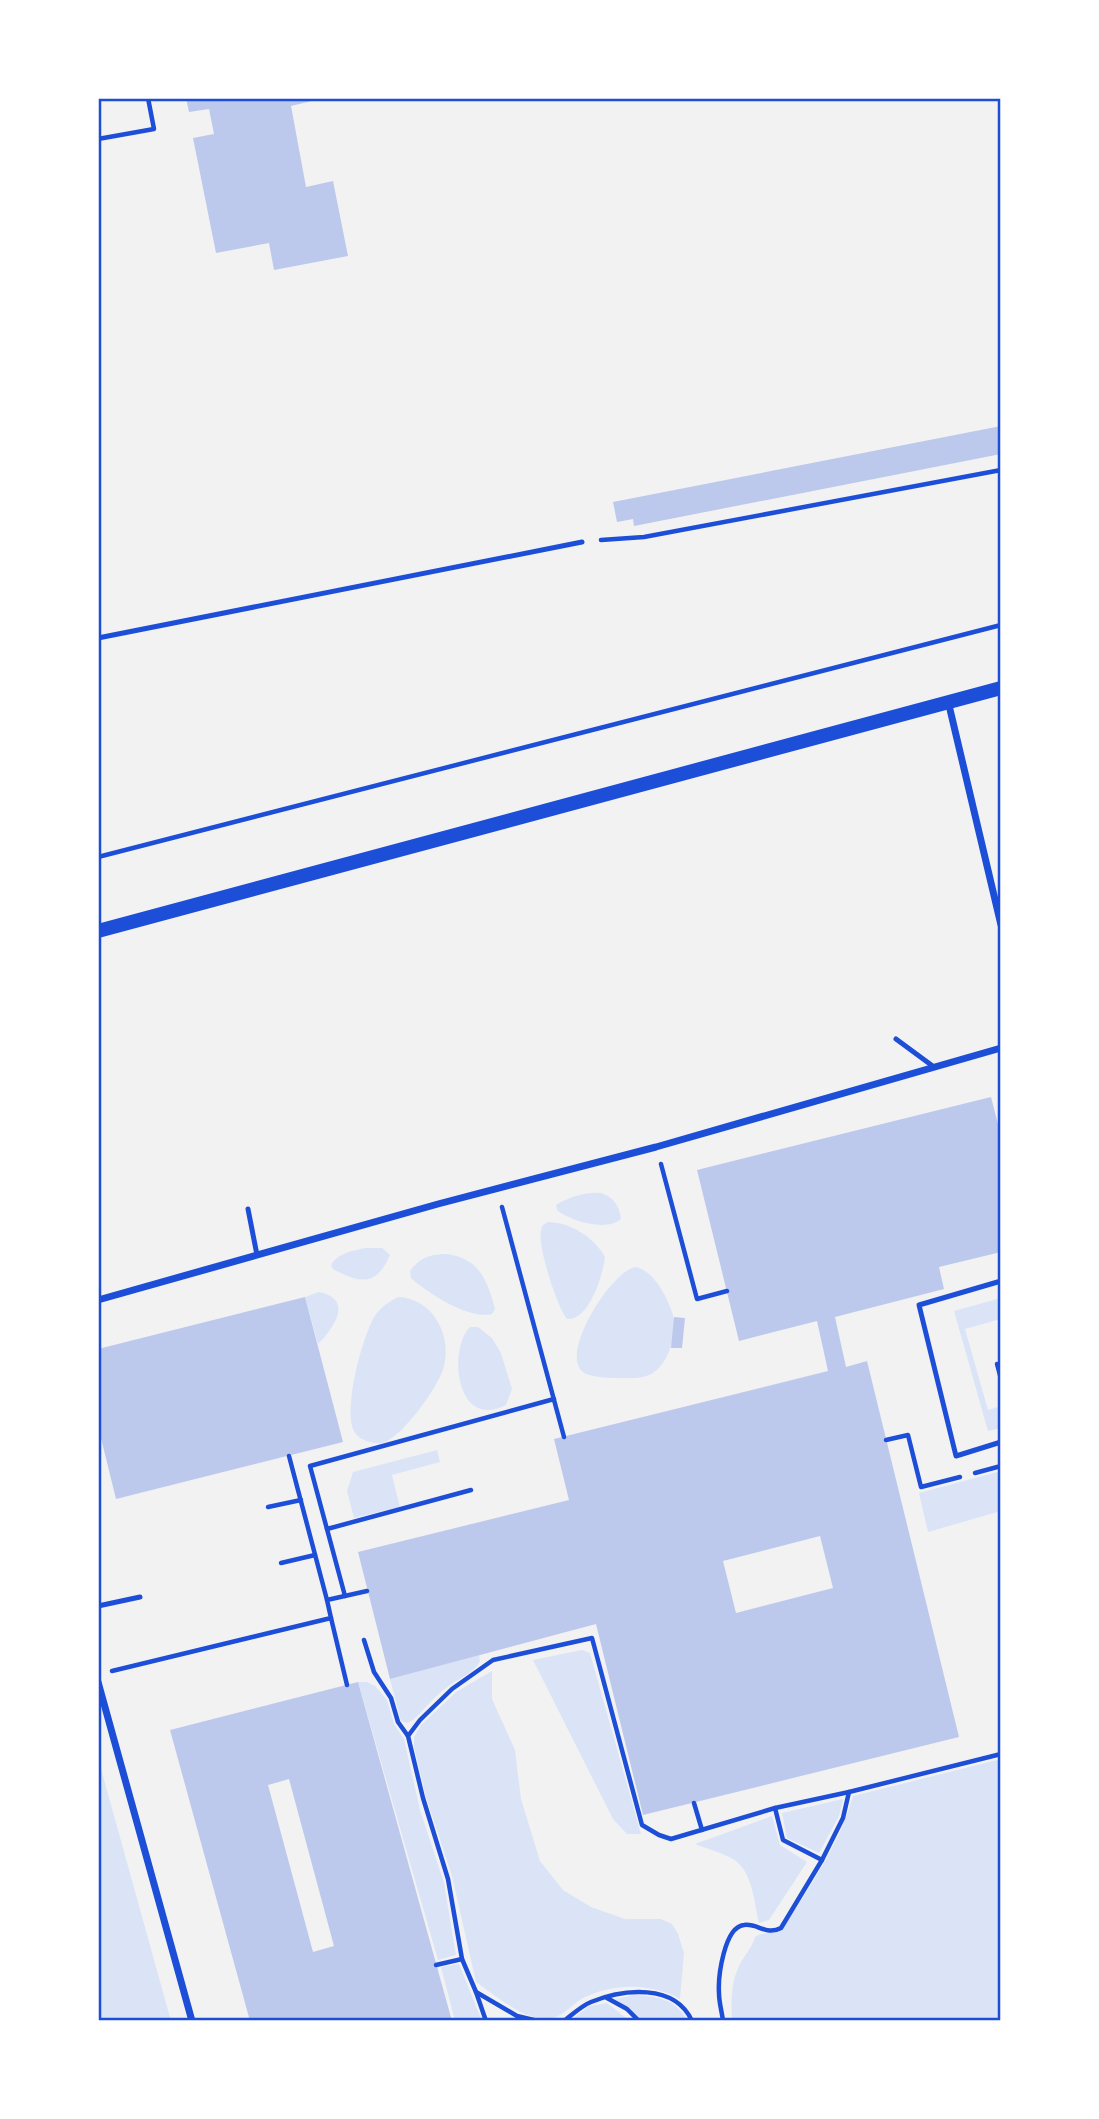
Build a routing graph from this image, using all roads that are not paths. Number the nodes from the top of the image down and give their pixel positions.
1 (582, 542) road end
2 (98, 638) edge
3 (1001, 688) edge
4 (948, 701) junction
5 (1001, 926) edge
6 (98, 931) edge
7 (896, 1039) dead end
8 (1001, 1048) edge
9 (934, 1067) junction
10 (248, 1209) dead end
11 (257, 1255) junction
12 (1001, 1282) edge
13 (98, 1300) edge
14 (1001, 1442) edge
15 (140, 1597) dead end
16 (98, 1606) edge
17 (98, 1682) edge
18 (192, 2021) edge

1 - 2 lane
3 - 4 main road
4 - 5 street
4 - 6 main road
7 - 9 lane
8 - 9 street
9 - 11 street
10 - 11 lane
11 - 13 street
12 - 14 lane
15 - 16 lane
17 - 18 street

